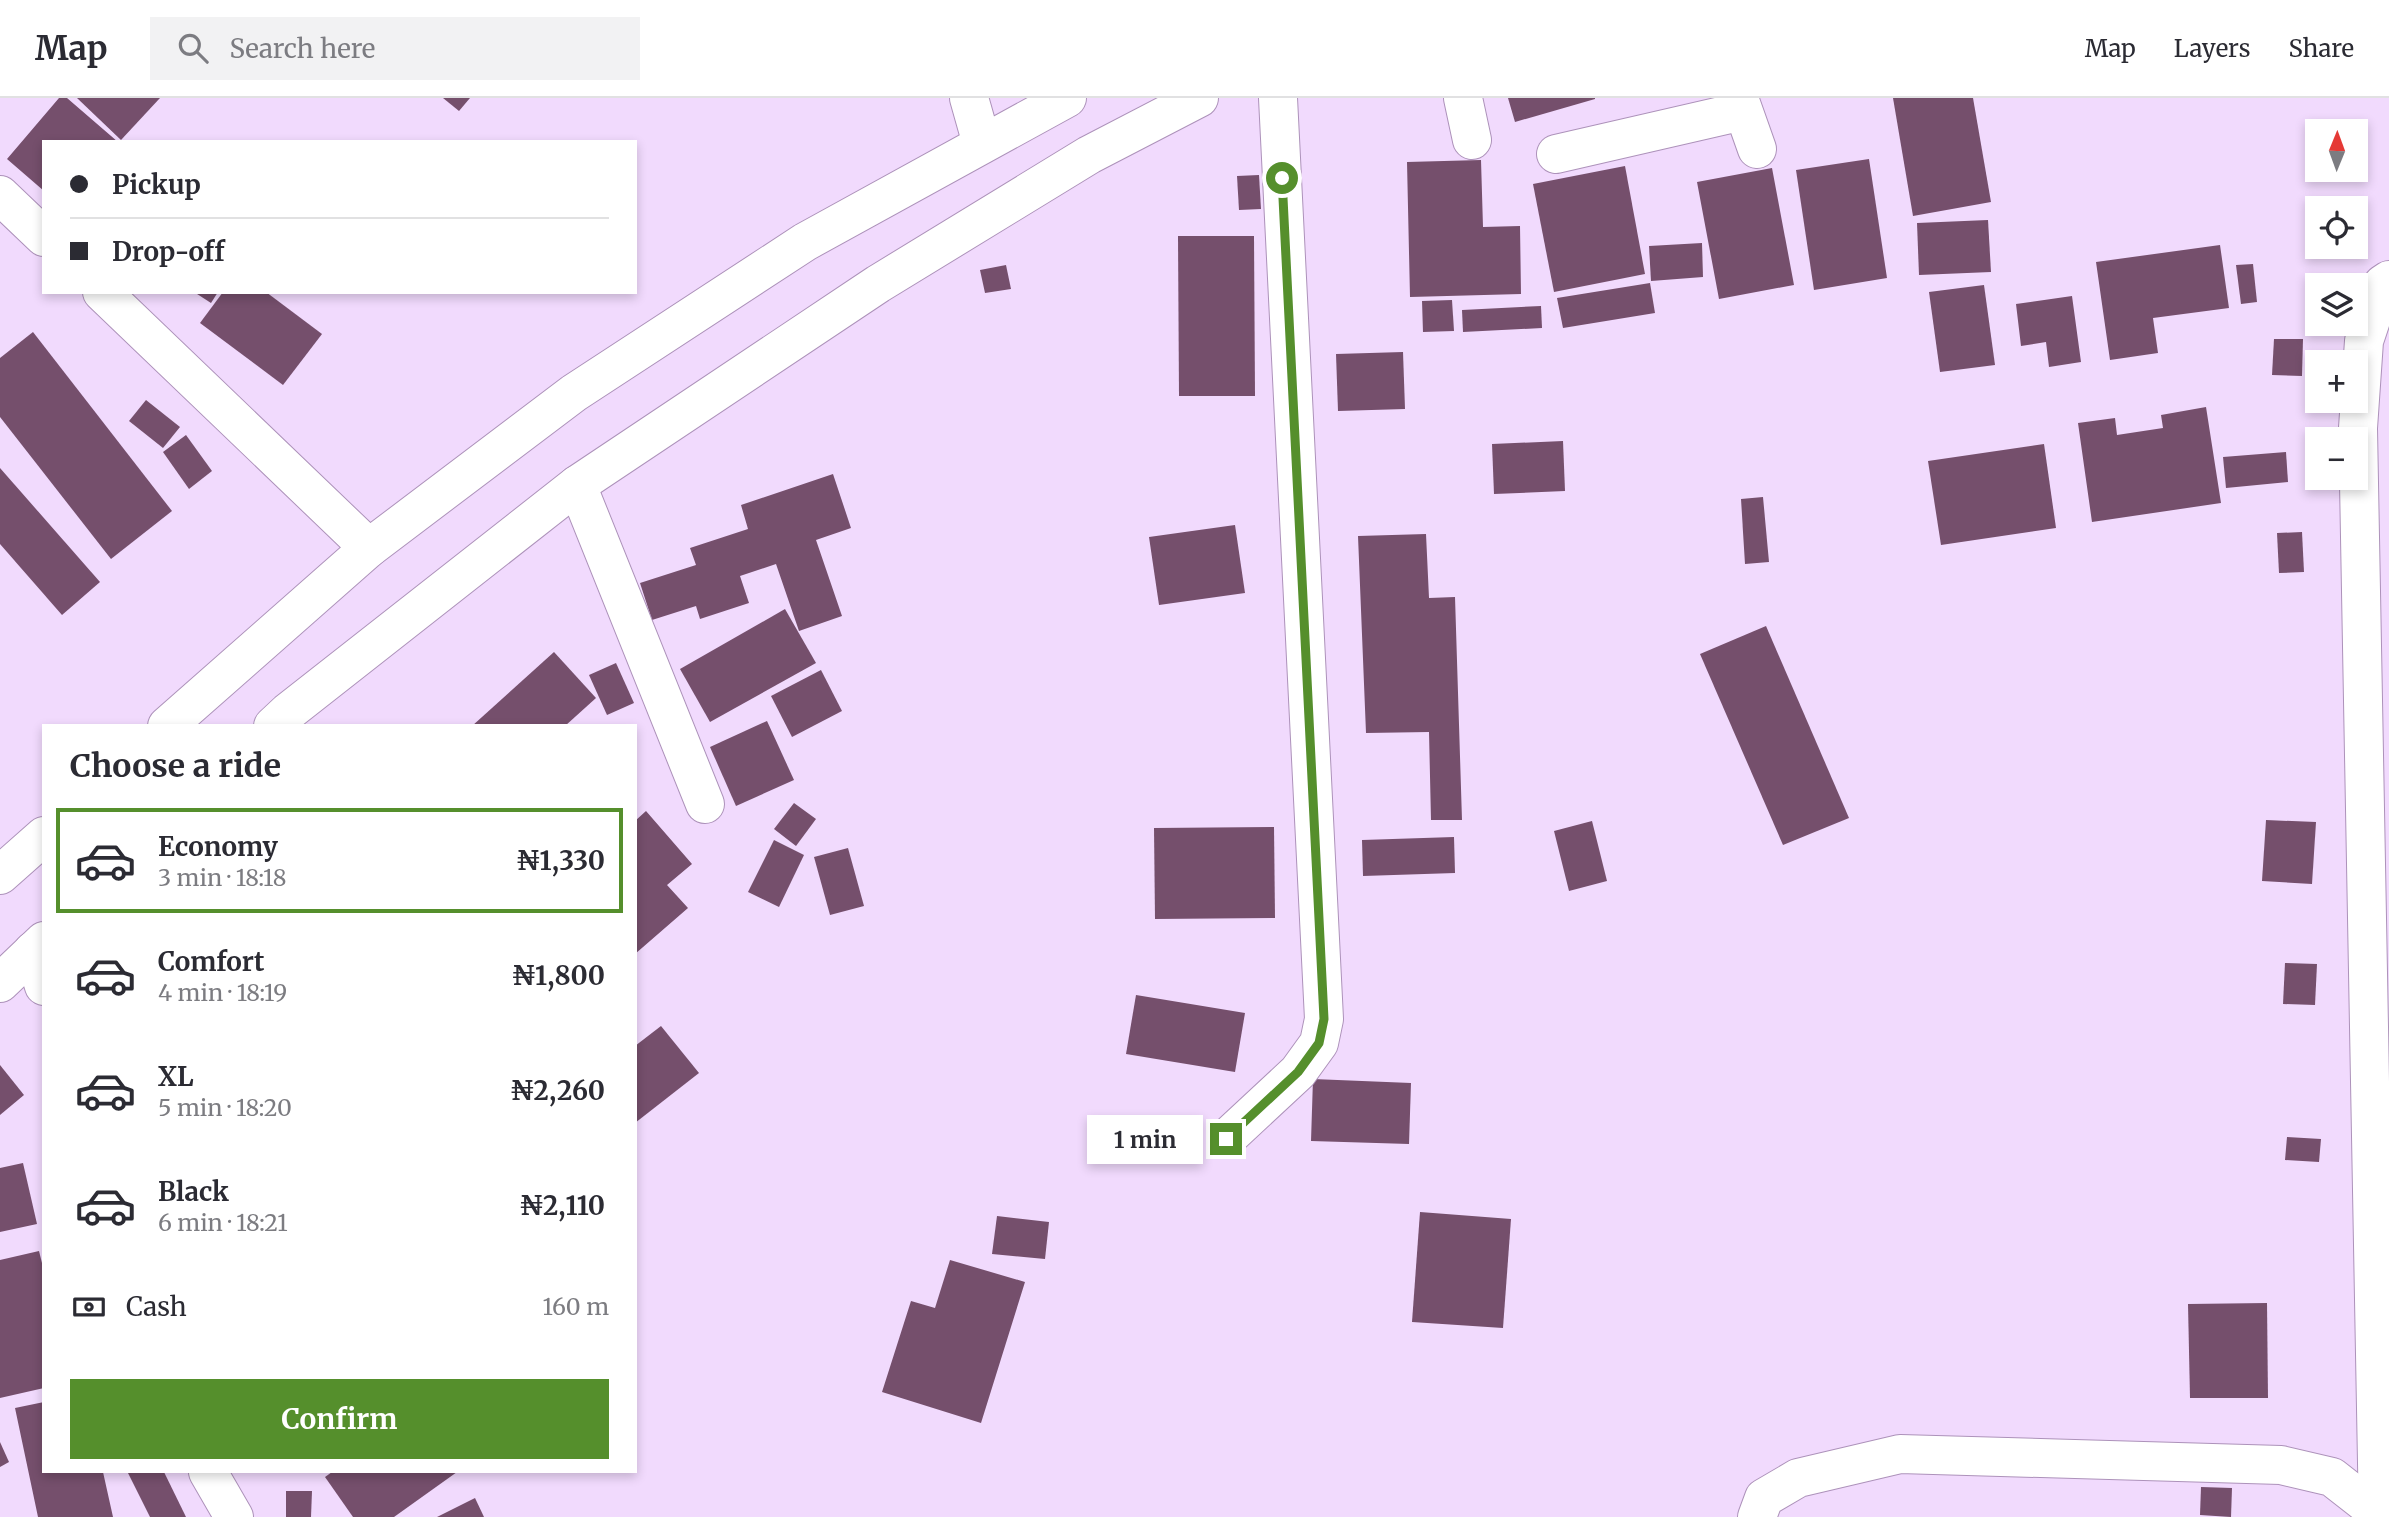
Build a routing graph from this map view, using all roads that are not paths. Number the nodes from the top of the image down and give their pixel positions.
1 (969, 98) edge
2 (1067, 98) edge
3 (1199, 98) edge
4 (1278, 98) edge
5 (1463, 98) edge
6 (1741, 105) edge
7 (1472, 140) dead end
8 (982, 144) junction
9 (1757, 149) dead end
10 (1556, 155) dead end
11 (0, 195) edge
12 (42, 235) edge
13 (2389, 280) edge
14 (104, 294) edge
15 (577, 485) junction
16 (369, 548) junction
17 (285, 721) edge
18 (169, 724) edge
19 (705, 804) dead end
20 (42, 838) edge
21 (0, 875) edge
22 (40, 959) edge
23 (0, 983) edge
24 (1226, 1139) dead end
25 (209, 1473) edge
26 (2382, 1514) edge
27 (234, 1517) edge
28 (1757, 1517) edge

1 - 8 street
2 - 8 street
3 - 15 street
4 - 24 street
5 - 7 street
6 - 9 street
6 - 10 street
8 - 16 street
11 - 12 street
13 - 26 street
14 - 16 street
15 - 17 street
15 - 19 street
16 - 18 street
20 - 21 street
22 - 23 street
25 - 27 street
26 - 28 street

